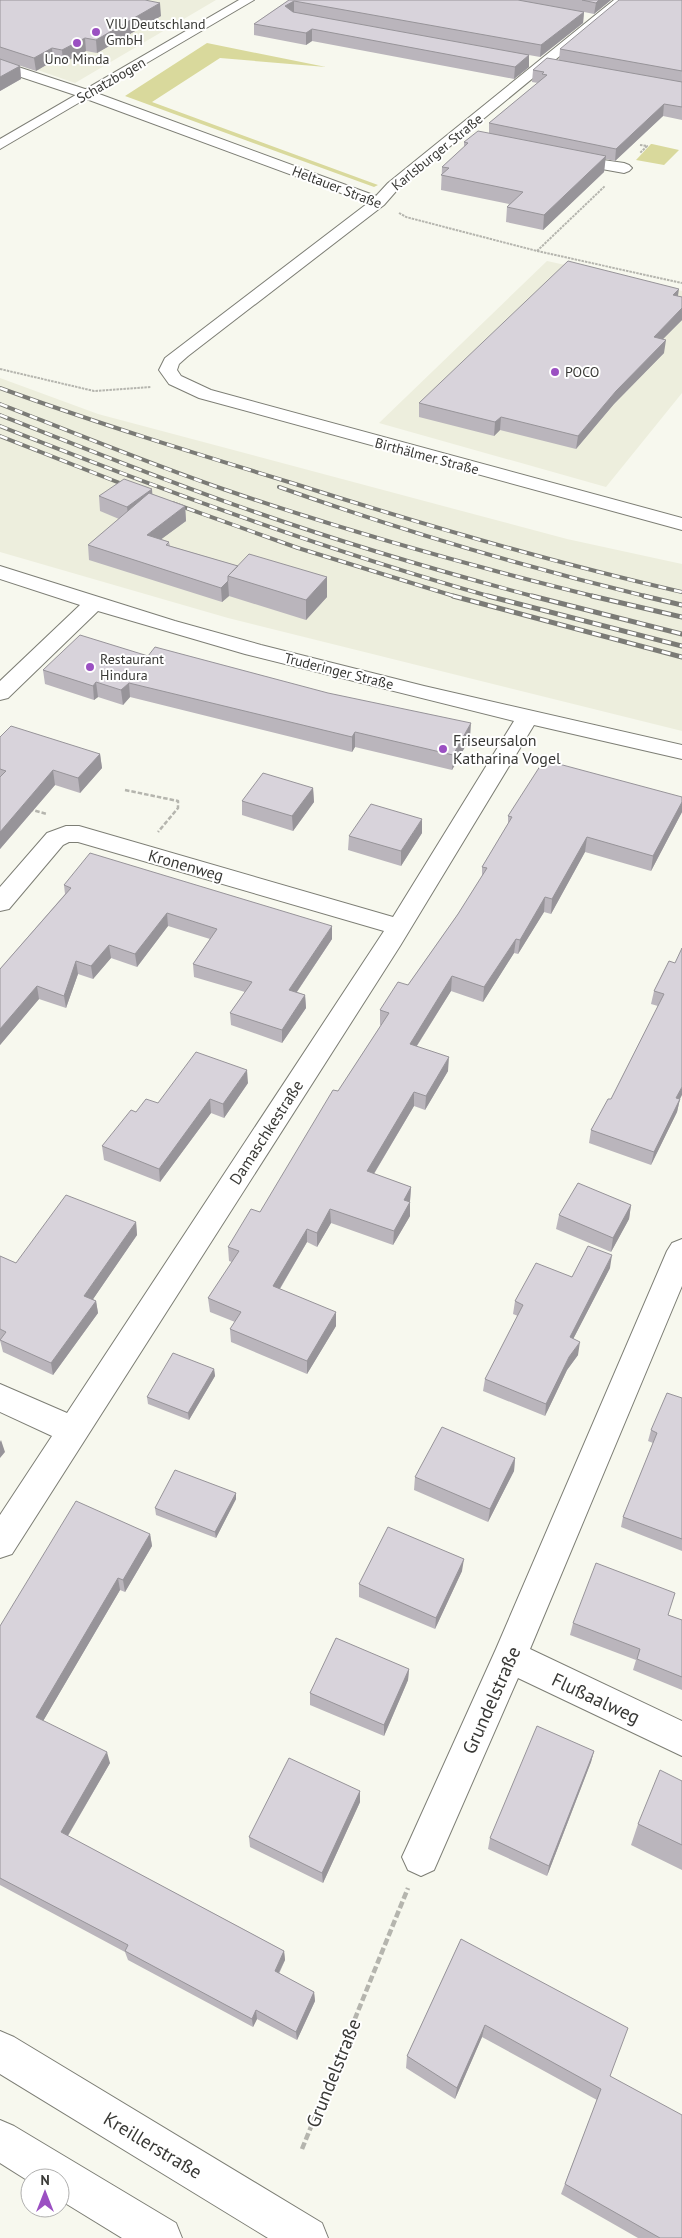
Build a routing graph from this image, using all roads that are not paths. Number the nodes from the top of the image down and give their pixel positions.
1 (248, 0) edge
2 (622, 0) edge
3 (579, 17) edge
4 (597, 20) junction
5 (529, 62) edge
6 (543, 64) junction
7 (0, 65) edge
8 (562, 68) edge
9 (86, 94) junction
10 (0, 145) edge
11 (555, 152) edge
12 (624, 168) road end
13 (379, 202) junction
14 (175, 380) joint
15 (682, 524) edge
16 (0, 572) edge
17 (94, 603) junction
18 (0, 692) edge
19 (527, 718) junction
20 (682, 752) edge
21 (0, 903) edge
22 (399, 927) junction
23 (682, 1251) edge
24 (0, 1396) edge
25 (73, 1431) junction
26 (0, 1543) edge
27 (510, 1657) junction
28 (682, 1739) edge
29 (421, 1857) road end
30 (0, 2051) edge
31 (0, 2140) edge
32 (161, 2238) edge
33 (307, 2238) edge

1 - 9 street, Schatzbogen
2 - 4 street, Karlsburger Straße
3 - 4 street
4 - 6 street, Karlsburger Straße
5 - 6 street
6 - 8 street
6 - 13 street, Karlsburger Straße
7 - 9 street, Heltauer Straße
9 - 10 street, Schatzbogen
9 - 13 street, Heltauer Straße
11 - 12 street
13 - 14 street, Karlsburger Straße
14 - 15 street, Birthälmer Straße
16 - 17 street, Truderinger Straße
17 - 18 street
17 - 19 street, Truderinger Straße
19 - 20 street, Truderinger Straße
19 - 22 street, Damaschkestraße
21 - 22 street, Kronenweg
22 - 25 street, Damaschkestraße
23 - 27 street, Grundelstraße
24 - 25 street
25 - 26 street, Damaschkestraße
27 - 28 street, Flußaalweg
27 - 29 street, Grundelstraße
30 - 33 street, Kreillerstraße
31 - 32 street

